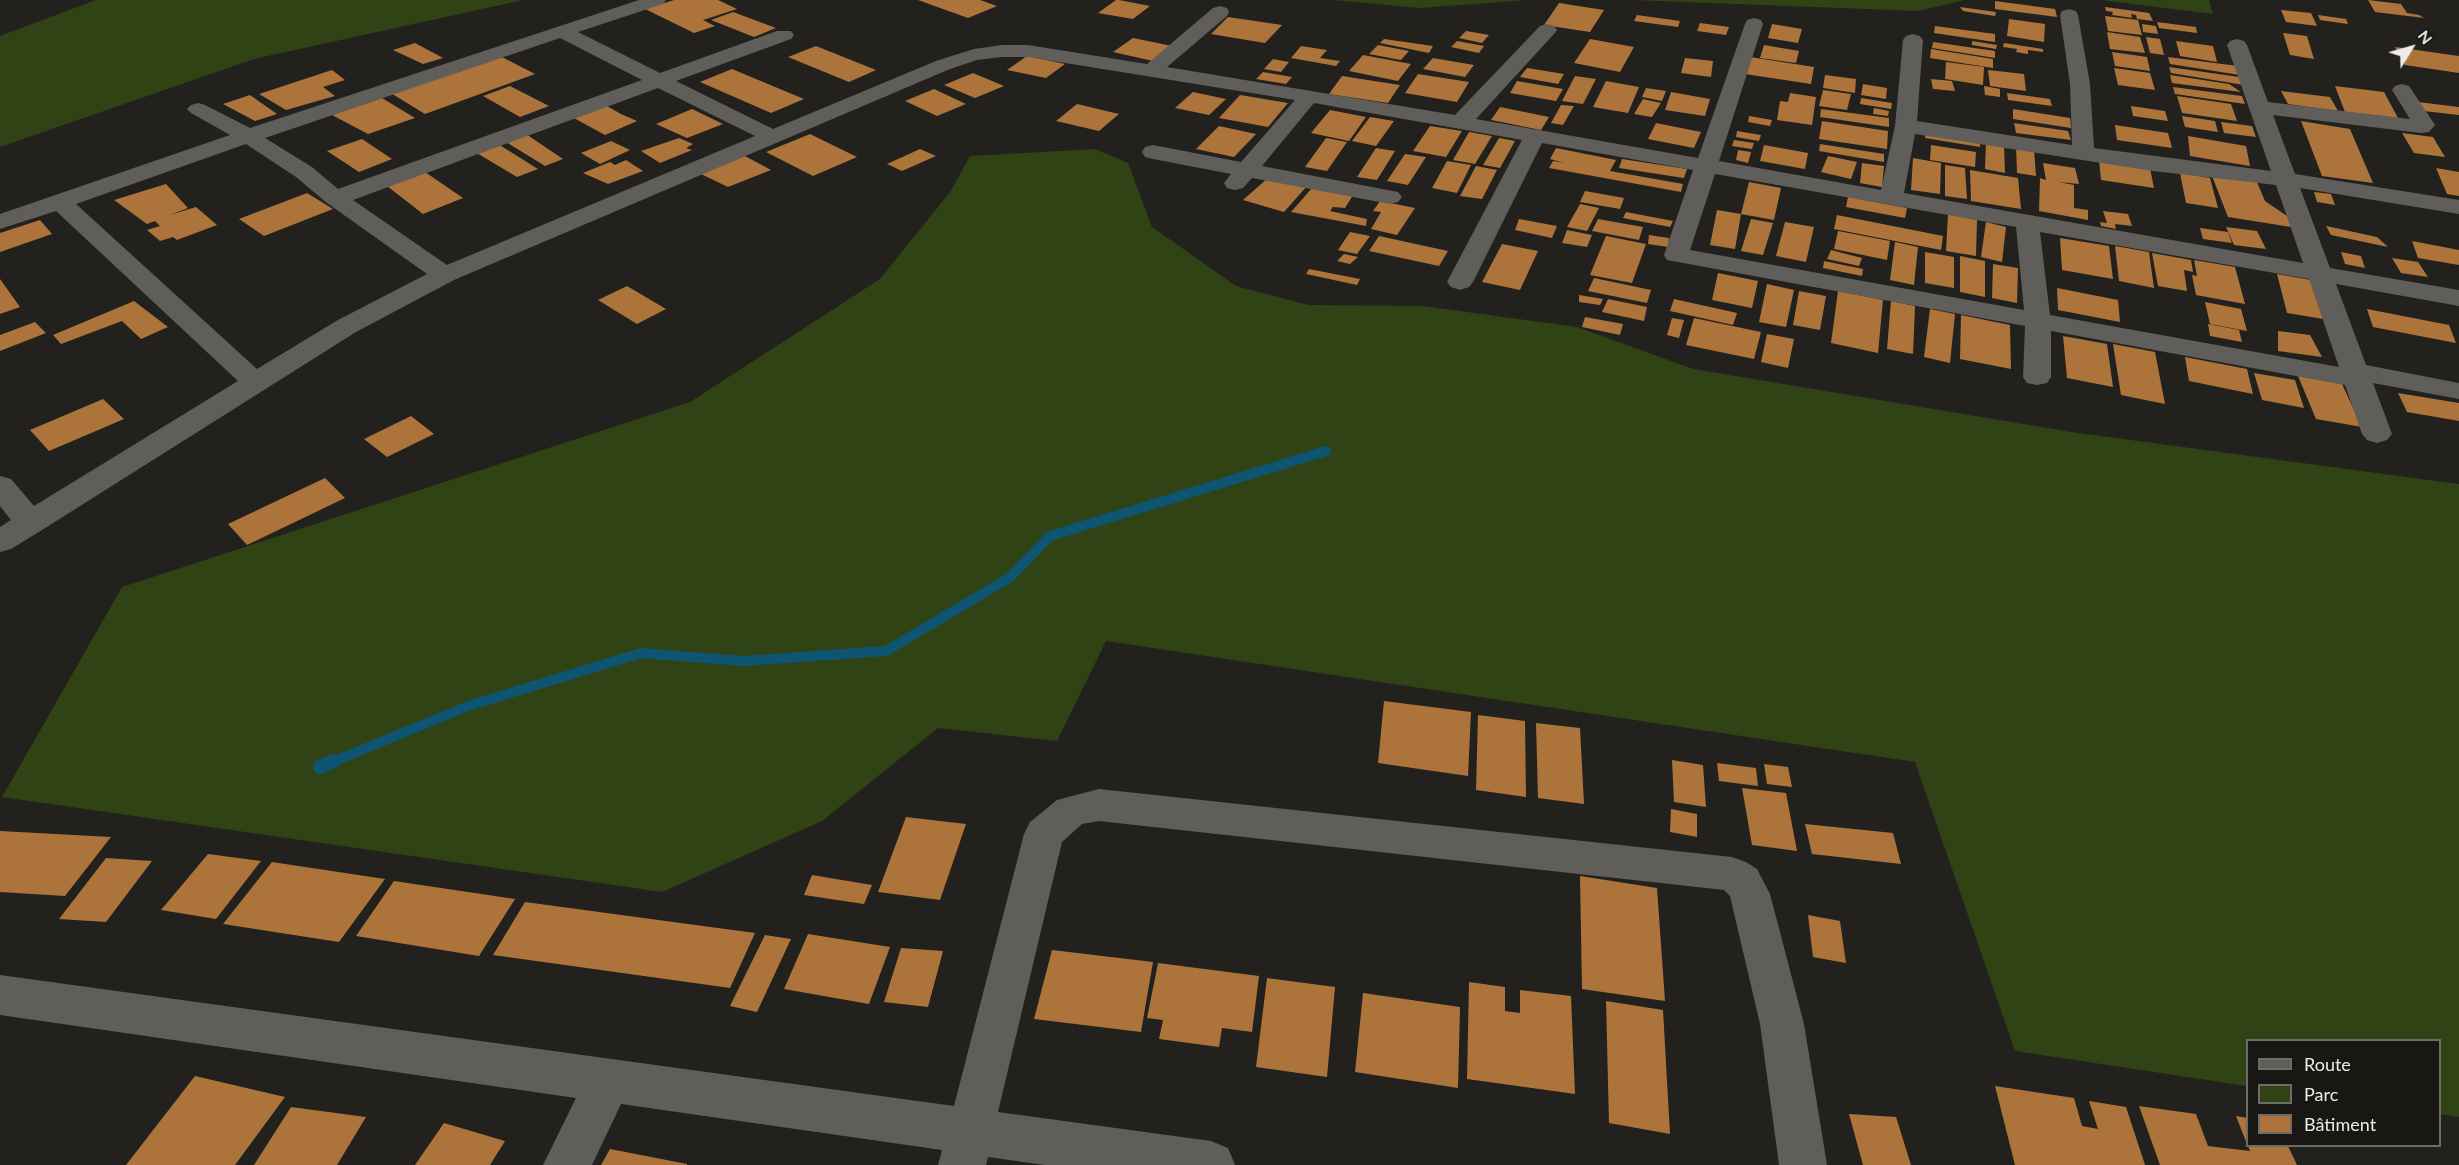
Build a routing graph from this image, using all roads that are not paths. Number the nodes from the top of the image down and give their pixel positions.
1 (657, 0) edge
2 (1220, 12) dead end
3 (2069, 15) dead end
4 (1754, 24) dead end
5 (1547, 30) dead end
6 (562, 32) junction
7 (784, 35) dead end
8 (1913, 40) dead end
9 (2237, 45) dead end
10 (1152, 70) junction
11 (659, 81) junction
12 (2403, 90) dead end
13 (1309, 96) junction
14 (2259, 107) junction
15 (198, 109) dead end
16 (1459, 124) junction
17 (1906, 126) junction
18 (248, 136) junction
19 (773, 137) junction
20 (1534, 137) junction
21 (1152, 152) dead end
22 (2083, 154) junction
23 (1708, 166) junction
24 (1240, 178) junction
25 (2285, 179) junction
26 (1390, 197) dead end
27 (335, 198) junction
28 (1891, 199) junction
29 (60, 202) junction
30 (2459, 207) edge
31 (2027, 221) junction
32 (0, 222) edge
33 (2319, 274) junction
34 (445, 275) junction
35 (1460, 282) dead end
36 (2459, 298) edge
37 (2038, 321) junction
38 (2356, 375) junction
39 (2037, 377) dead end
40 (256, 383) junction
41 (2459, 391) edge
42 (2377, 434) dead end
43 (0, 486) edge
44 (31, 523) junction
45 (0, 541) edge
46 (0, 995) edge
47 (609, 1081) junction
48 (966, 1148) edge
49 (567, 1165) edge
50 (1210, 1165) edge
51 (1803, 1165) edge

1 - 6 street
2 - 10 street
3 - 22 street
4 - 23 street
5 - 16 street
6 - 11 street
6 - 18 street
7 - 11 street
8 - 17 street
9 - 14 street
10 - 13 street
10 - 19 street
11 - 19 street
11 - 27 street
12 - 14 street
13 - 16 street
13 - 24 street
14 - 25 street
15 - 18 street
16 - 20 street
17 - 22 street
17 - 28 street
18 - 27 street
18 - 29 street
19 - 34 street
20 - 23 street
20 - 35 street
21 - 24 street
22 - 25 street
23 - 28 street
23 - 37 street
24 - 26 street
25 - 30 street
25 - 33 street
27 - 34 street
28 - 31 street
29 - 32 street
29 - 40 street
31 - 33 street
31 - 37 street
33 - 36 street
33 - 38 street
34 - 40 street
37 - 38 street
37 - 39 street
38 - 41 street
38 - 42 street
40 - 44 street
43 - 44 street
44 - 45 street
46 - 47 street
47 - 48 street
47 - 49 street
48 - 50 street
48 - 51 street

